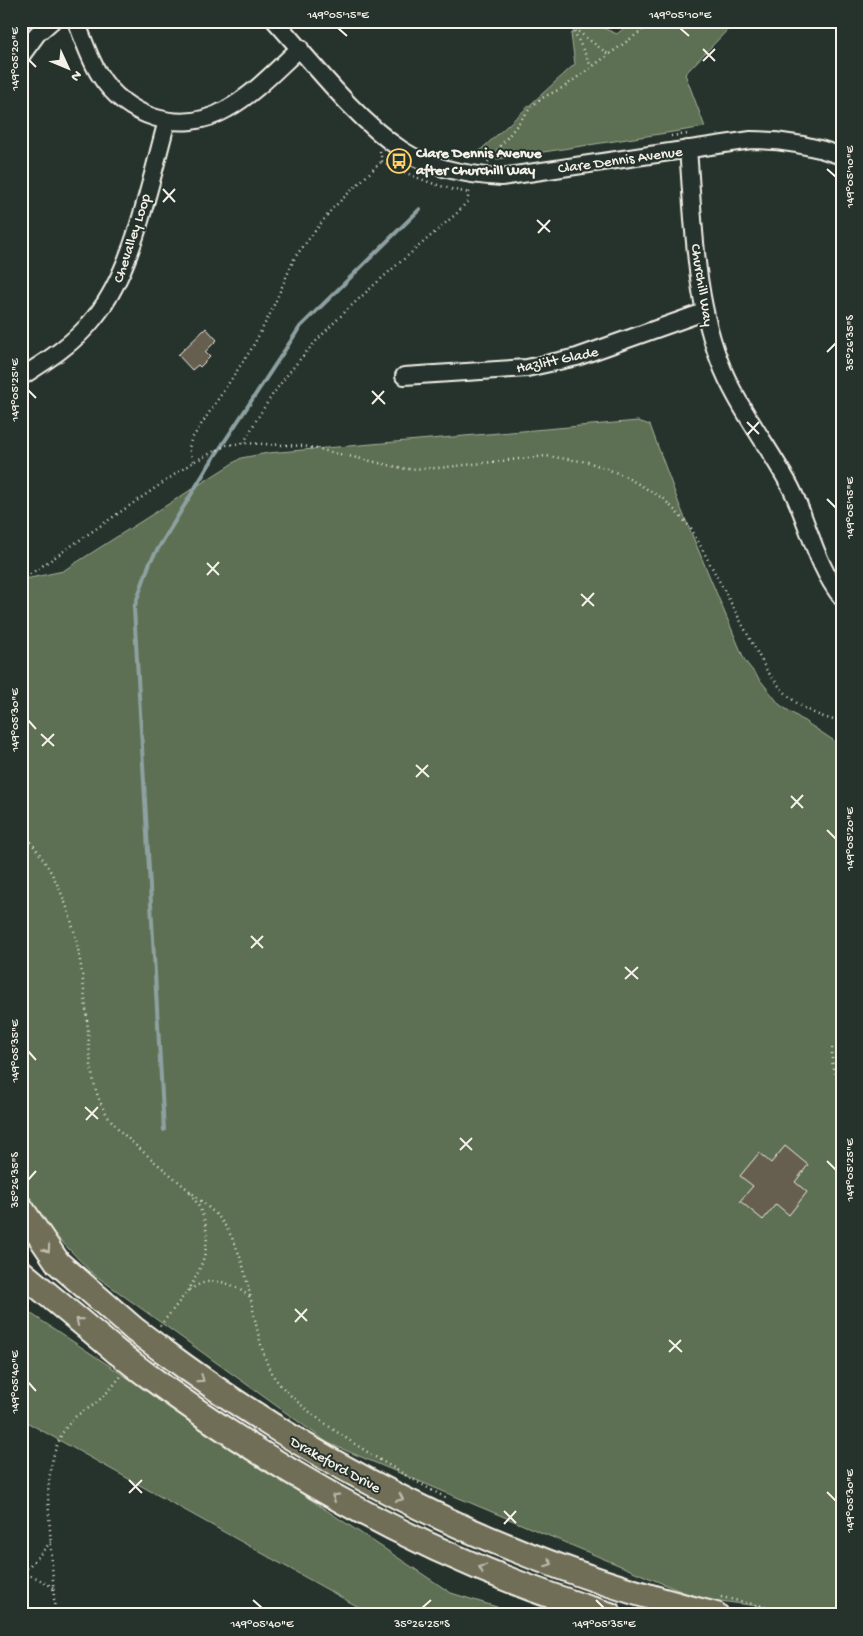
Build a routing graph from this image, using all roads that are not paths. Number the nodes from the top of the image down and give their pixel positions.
1 (52, 21) edge
2 (76, 21) edge
3 (275, 21) edge
4 (300, 48) junction
5 (21, 56) edge
6 (167, 121) junction
7 (688, 149) junction
8 (842, 156) edge
9 (704, 312) junction
10 (404, 376) dead end
11 (21, 377) edge
12 (842, 598) edge
13 (21, 1208) edge
14 (21, 1272) edge
15 (714, 1605) edge
16 (610, 1615) edge

1 - 5 street
2 - 6 street
3 - 4 street, Clare Dennis Avenue
4 - 6 street
4 - 7 street, Clare Dennis Avenue
6 - 11 street, Chevalley Loop
7 - 8 street, Clare Dennis Avenue
7 - 9 street, Churchill Way
9 - 10 street, Hazlitt Glade
9 - 12 street, Churchill Way
13 -> 15 highway, Drakeford Drive
16 -> 14 highway, Drakeford Drive

